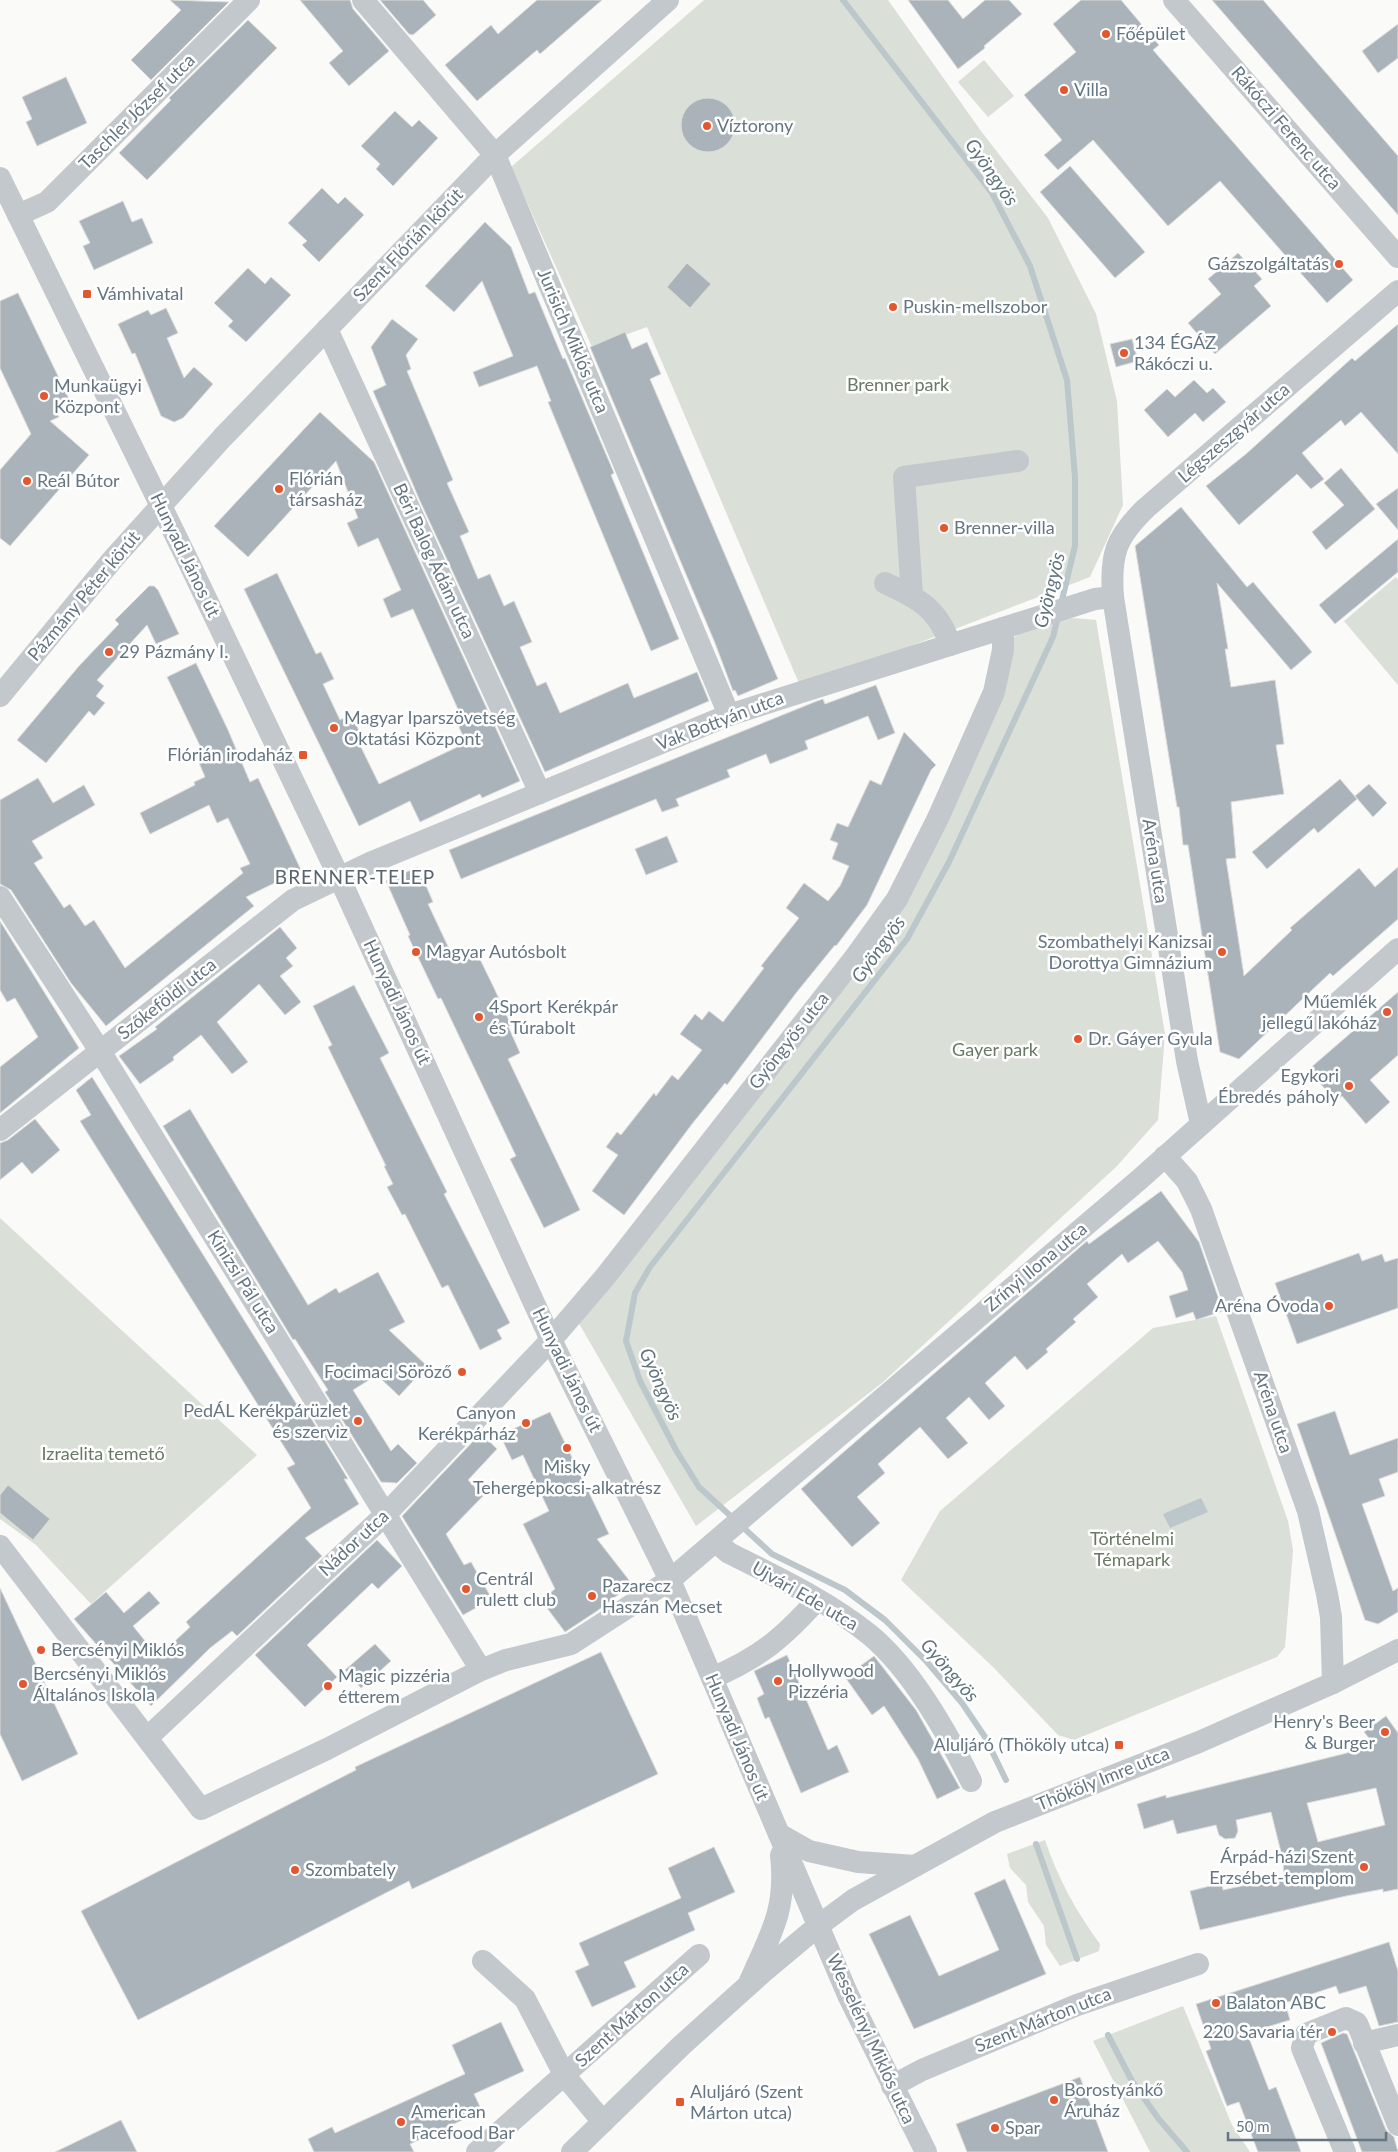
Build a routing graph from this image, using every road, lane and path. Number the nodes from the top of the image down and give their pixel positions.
1 (248, 0) edge
2 (363, 0) edge
3 (668, 0) edge
4 (1174, 0) edge
5 (495, 155) junction
6 (0, 178) edge
7 (18, 215) junction
8 (1398, 256) edge
9 (1398, 292) edge
10 (327, 329) junction
11 (1018, 461) dead end
12 (162, 506) junction
13 (885, 583) dead end
14 (912, 595) junction
15 (1113, 597) junction
16 (1003, 628) junction
17 (950, 645) junction
18 (3, 686) edge
19 (729, 715) junction
20 (540, 792) junction
21 (339, 877) junction
22 (0, 897) edge
23 (1398, 949) edge
24 (100, 1051) junction
25 (1201, 1124) junction
26 (0, 1130) edge
27 (1166, 1156) junction
28 (552, 1340) junction
29 (386, 1514) junction
30 (720, 1538) junction
31 (0, 1546) edge
32 (670, 1580) junction
33 (817, 1600) junction
34 (1398, 1650) edge
35 (481, 1670) junction
36 (712, 1678) junction
37 (1333, 1683) junction
38 (147, 1738) junction
39 (971, 1781) dead end
40 (779, 1834) junction
41 (916, 1866) junction
42 (818, 1926) junction
43 (699, 1955) dead end
44 (483, 1961) dead end
45 (1198, 1964) dead end
46 (747, 1987) junction
47 (1398, 2035) edge
48 (1364, 2043) junction
49 (565, 2076) junction
50 (892, 2086) junction
51 (603, 2122) junction
52 (1398, 2125) edge
53 (477, 2152) edge
54 (572, 2152) edge
55 (926, 2152) edge
56 (1345, 2152) edge

1 - 7 street, Taschler József utca
2 - 5 street, Jurisich Miklós utca
3 - 5 street, Szent Flórián körút
4 - 8 street, Rákóczi Ferenc utca
5 - 10 street, Szent Flórián körút
5 - 19 street, Jurisich Miklós utca
6 - 7 street, Hunyadi János út
7 - 12 street, Hunyadi János út
9 - 15 street, Légszeszgyár utca
10 - 12 street, Szent Flórián körút
10 - 20 street, Béri Balog Ádám utca
11 - 14 street
12 - 18 street, Pázmány Péter körút
12 - 21 street, Hunyadi János út
13 - 14 street
14 - 17 street
15 - 16 street, Vak Bottyán utca
15 - 25 street, Aréna utca
16 - 17 street, Vak Bottyán utca
16 - 28 street, Gyöngyös utca
17 - 19 street, Vak Bottyán utca
19 - 20 street, Vak Bottyán utca
20 - 21 street, Vak Bottyán utca
21 - 24 street, Szőkeföldi utca
21 - 28 street, Hunyadi János út
22 - 24 street, Kinizsi Pál utca
23 - 25 street, Zrínyi Ilona utca
24 - 26 street, Szőkeföldi utca
24 - 29 street, Kinizsi Pál utca
25 - 27 street, Zrínyi Ilona utca
27 - 30 street, Zrínyi Ilona utca
27 - 37 street, Aréna utca
28 - 29 street, Nádor utca
28 - 32 street, Hunyadi János út
29 - 35 street, Kinizsi Pál utca
29 - 38 street, Nádor utca
30 - 32 street, Zrínyi Ilona utca
30 - 33 street, Ujvári Ede utca
31 - 38 street
32 - 35 street, Zrínyi Ilona utca
32 - 36 street, Hunyadi János út
33 - 36 street
33 - 39 street, Ujvári Ede utca
34 - 37 street, Thököly Imre utca
35 - 38 street, Zrínyi Ilona utca
36 - 40 street, Hunyadi János út
37 - 41 street, Thököly Imre utca
40 - 41 street
40 - 42 street, Hunyadi János út
40 - 46 street, Hunyadi János út
41 - 42 street, Thököly Imre utca
42 - 46 street
42 - 50 street, Wesselényi Miklós utca
43 - 49 street, Szent Márton utca
44 - 49 street, Szent Márton utca
45 - 50 street, Szent Márton utca
46 - 51 street
47 - 48 street
48 - 52 street
48 - 56 street
49 - 51 street, Szent Márton utca
49 - 53 street, Szent Márton utca
50 - 55 street, Wesselényi Miklós utca
51 - 54 street

